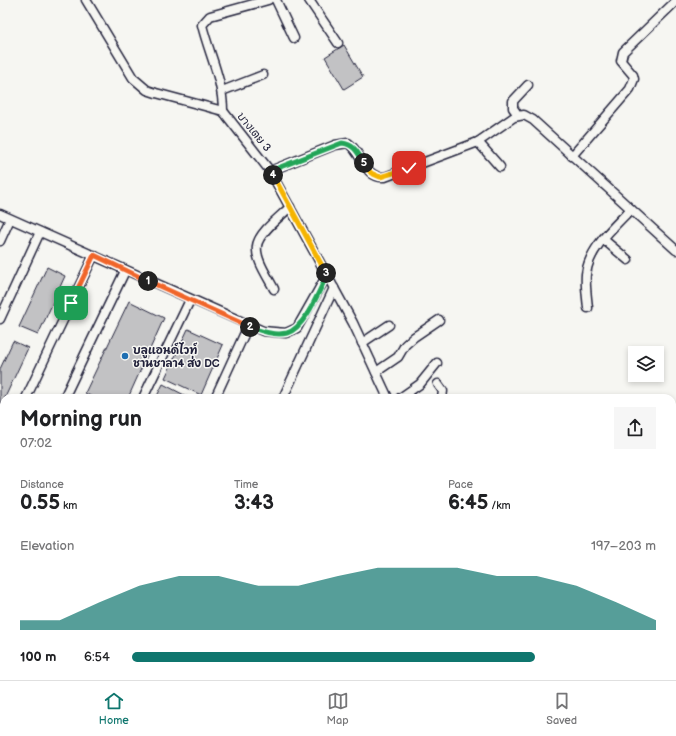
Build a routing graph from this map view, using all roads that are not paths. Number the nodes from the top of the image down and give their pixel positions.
1 (86, 0) edge
2 (268, 0) edge
3 (276, 0) edge
4 (309, 0) edge
5 (676, 1) edge
6 (294, 38) dead end
7 (338, 43) dead end
8 (263, 75) dead end
9 (528, 85) dead end
10 (222, 91) junction
11 (223, 111) junction
12 (518, 115) junction
13 (478, 142) junction
14 (572, 156) junction
15 (500, 167) dead end
16 (270, 171) junction
17 (290, 207) junction
18 (631, 209) junction
19 (0, 214) edge
20 (10, 219) junction
21 (40, 232) junction
22 (603, 239) junction
23 (0, 241) edge
24 (676, 250) edge
25 (94, 255) junction
26 (628, 260) dead end
27 (125, 270) junction
28 (327, 275) junction
29 (334, 288) junction
30 (274, 289) dead end
31 (190, 300) junction
32 (588, 308) dead end
33 (0, 319) edge
34 (439, 320) dead end
35 (389, 324) dead end
36 (248, 326) junction
37 (362, 343) junction
38 (437, 363) dead end
39 (376, 372) junction
40 (438, 384) dead end
41 (28, 394) edge
42 (66, 394) edge
43 (146, 394) edge
44 (217, 394) edge
45 (285, 394) edge
46 (386, 394) edge
47 (406, 394) edge
48 (443, 394) edge

1 - 11 street, บางเตย 3
2 - 10 street
3 - 6 street
4 - 7 street
5 - 14 street
8 - 10 street
9 - 12 street
10 - 11 street
11 - 16 street, บางเตย 3
12 - 13 street
12 - 14 street
13 - 15 street
13 - 16 street
14 - 18 street
16 - 17 street, บางเตย 3
17 - 28 street, บางเตย 3
17 - 30 street
18 - 22 street
18 - 24 street
19 - 20 street
20 - 21 street
20 - 23 street
21 - 25 street
21 - 33 street
22 - 26 street
22 - 32 street
25 - 27 street
25 - 41 street
27 - 31 street
27 - 42 street
28 - 29 street, บางเตย 3
28 - 36 street
29 - 37 street, บางเตย 3
29 - 45 street
31 - 36 street
31 - 43 street
34 - 39 street
35 - 37 street
36 - 44 street
37 - 39 street, บางเตย 3
38 - 47 street
39 - 46 street, บางเตย 3
40 - 48 street

